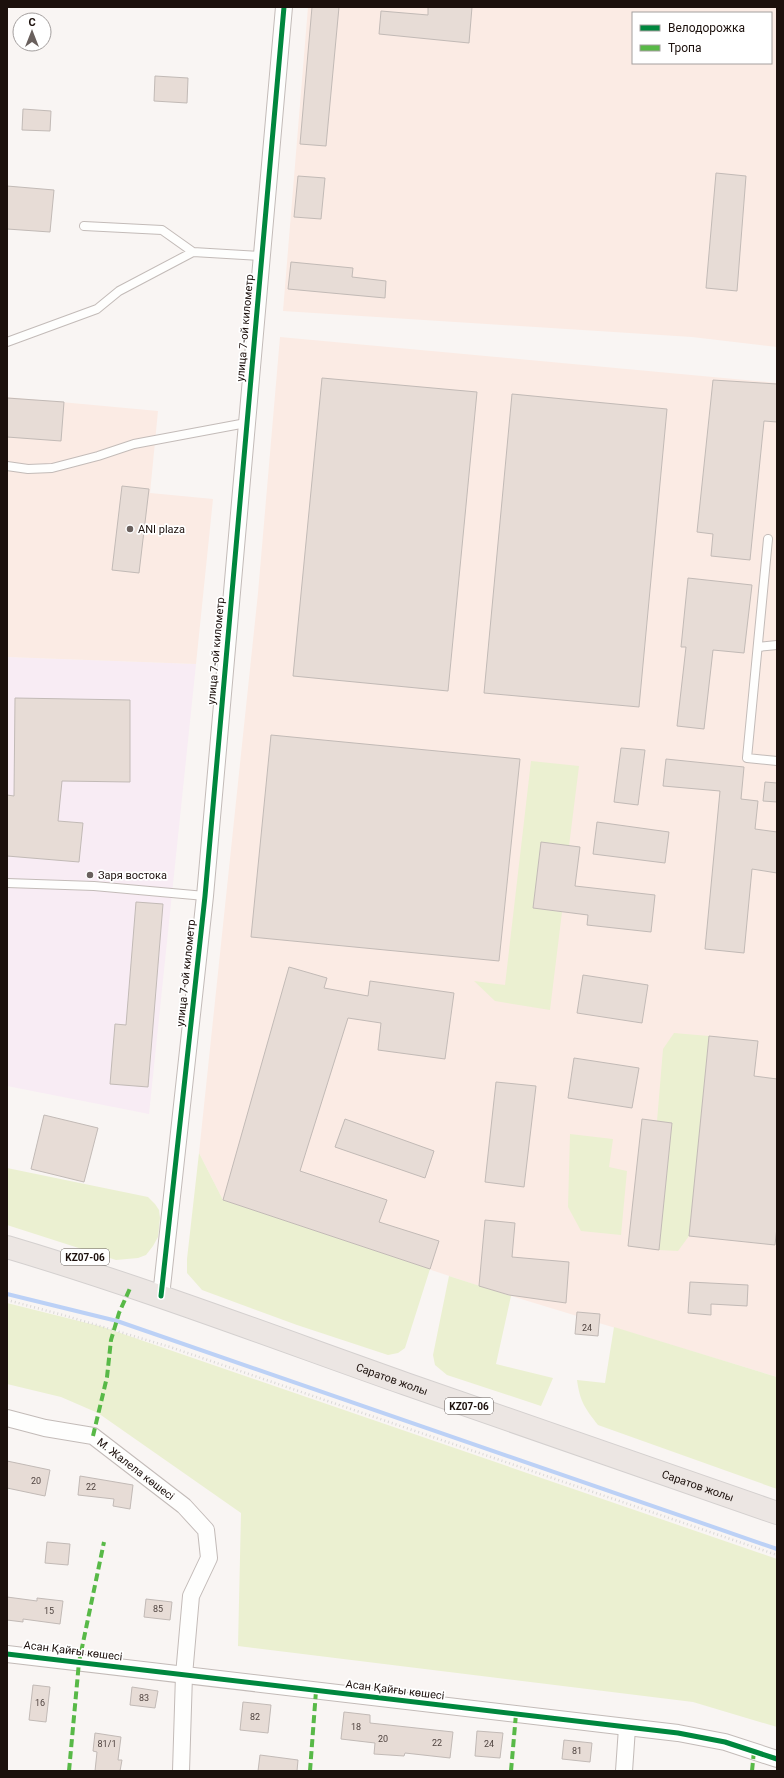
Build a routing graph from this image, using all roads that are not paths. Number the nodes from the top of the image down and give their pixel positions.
1 (284, 7) edge
2 (84, 226) dead end
3 (193, 252) junction
4 (261, 256) junction
5 (7, 342) edge
6 (246, 423) junction
7 (7, 466) edge
8 (768, 539) dead end
9 (777, 645) edge
10 (758, 648) junction
11 (777, 761) edge
12 (7, 883) edge
13 (205, 896) junction
14 (7, 1233) edge
15 (7, 1248) edge
16 (162, 1290) junction
17 (7, 1418) edge
18 (777, 1498) edge
19 (777, 1513) edge
20 (7, 1654) edge
21 (184, 1675) junction
22 (627, 1728) junction
23 (777, 1759) edge
24 (181, 1771) edge
25 (624, 1771) edge

1 - 4 street, улица 7-ой километр
2 - 3 lane
3 - 4 lane
3 - 5 lane
4 - 6 street, улица 7-ой километр
6 - 7 lane
6 - 13 street, улица 7-ой километр
8 - 10 lane
9 - 10 lane
10 - 11 lane
12 - 13 lane
13 - 16 street, улица 7-ой километр
14 - 16 main road, Саратов жолы / KZ07-06
15 - 16 main road, Саратов жолы / KZ07-06
16 - 18 main road, Саратов жолы / KZ07-06
16 - 19 main road, Саратов жолы / KZ07-06
17 - 21 street, М. Жалела көшесі
20 - 21 street, Асан Қайғы көшесі
21 - 22 street, Асан Қайғы көшесі
21 - 24 street
22 - 23 street, Асан Қайғы көшесі
22 - 25 street

